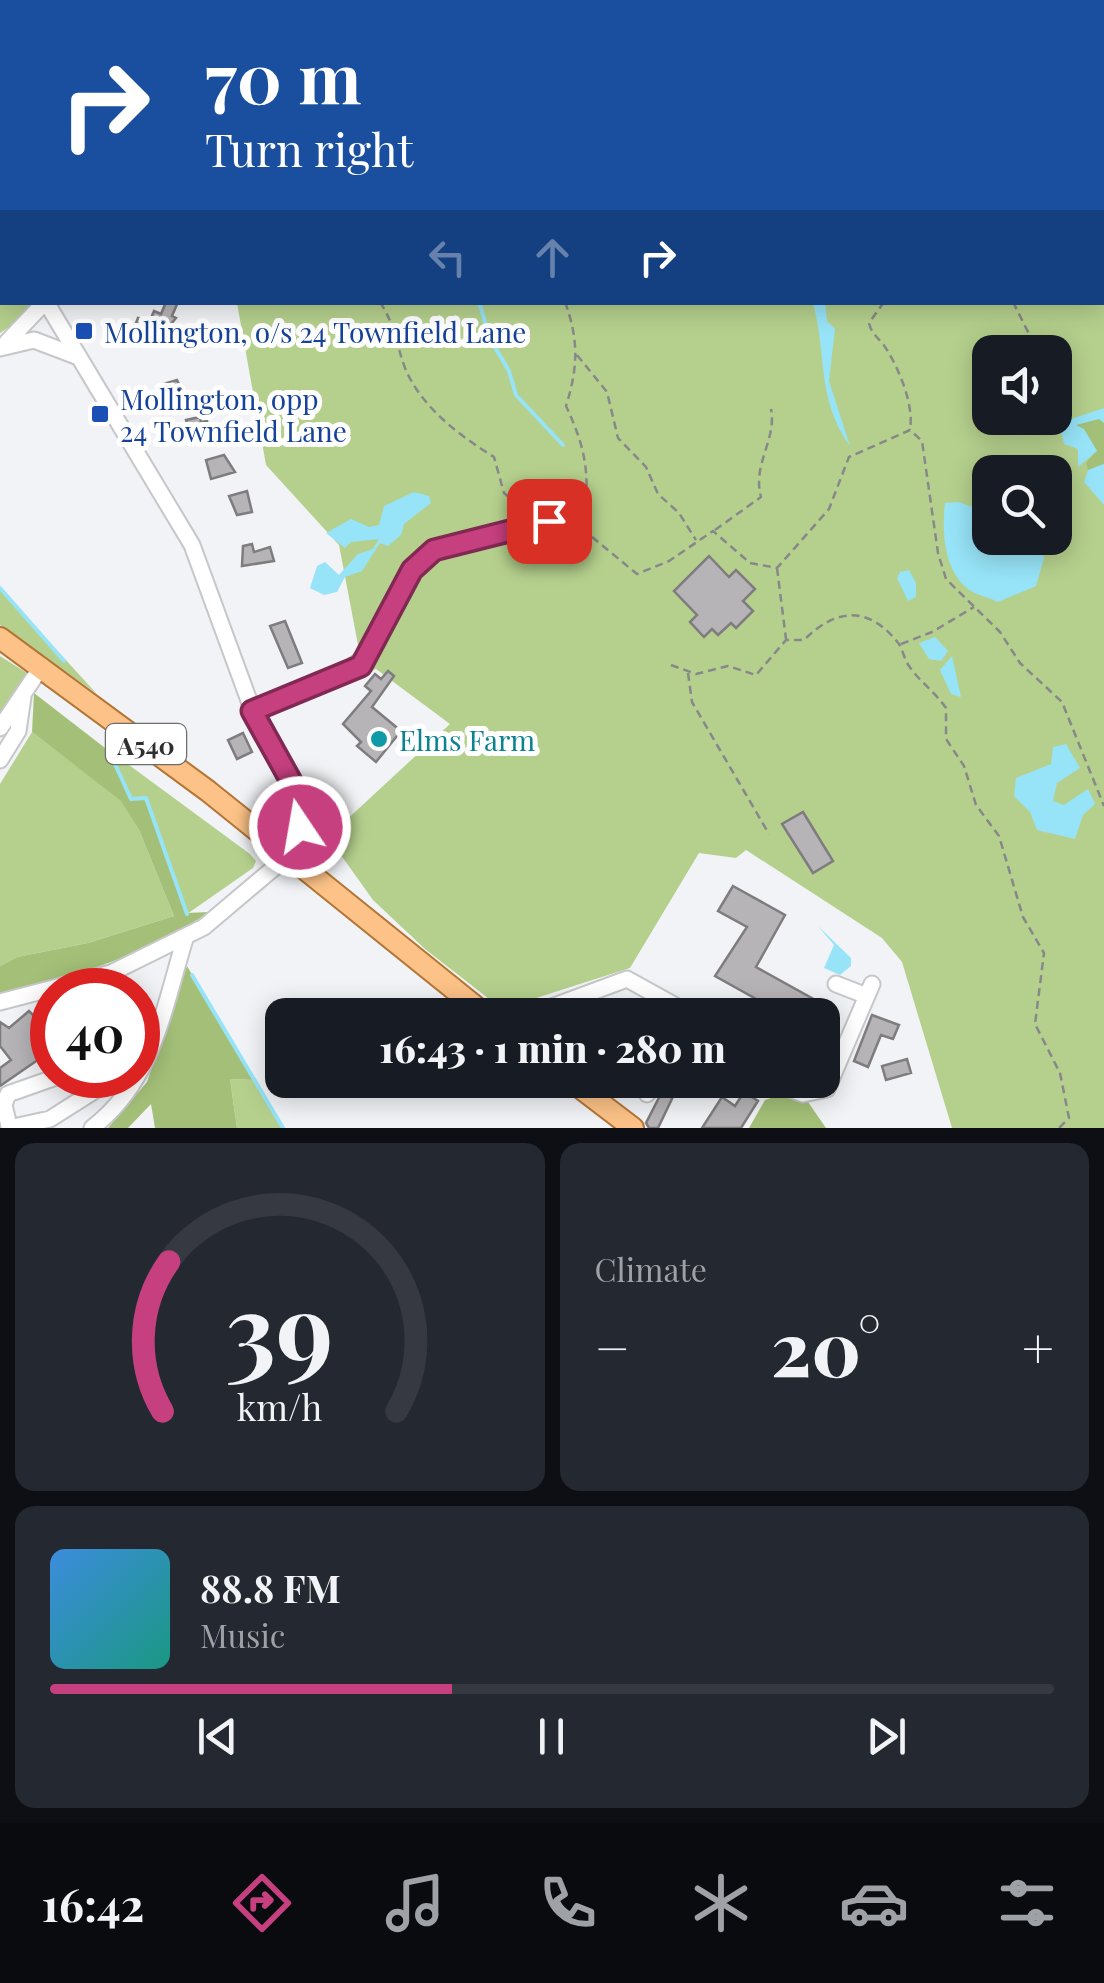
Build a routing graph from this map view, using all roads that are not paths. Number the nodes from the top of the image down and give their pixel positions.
1 (42, 305) edge
2 (47, 305) edge
3 (0, 348) edge
4 (77, 356) junction
5 (576, 532) dead end
6 (0, 638) edge
7 (42, 666) junction
8 (24, 693) junction
9 (252, 711) junction
10 (0, 728) edge
11 (0, 760) edge
12 (288, 856) junction
13 (186, 939) junction
14 (836, 984) dead end
15 (465, 998) edge
16 (576, 998) edge
17 (661, 998) edge
18 (0, 1002) edge
19 (160, 1017) edge
20 (840, 1059) edge
21 (30, 1086) edge
22 (87, 1098) edge
23 (125, 1098) edge
24 (594, 1098) edge
25 (9, 1127) edge
26 (92, 1128) edge
27 (633, 1128) edge

1 - 3 street
2 - 4 street
3 - 4 street
4 - 9 street
5 - 9 street
6 - 7 main road, A540
7 - 8 street
7 - 12 main road, A540
8 - 10 street
8 - 11 street
9 - 12 street
12 - 13 street
12 - 15 main road, A540
13 - 18 street
13 - 19 street
14 - 20 street
16 - 17 street
21 - 25 street
22 - 25 street
23 - 26 street
24 - 27 main road

